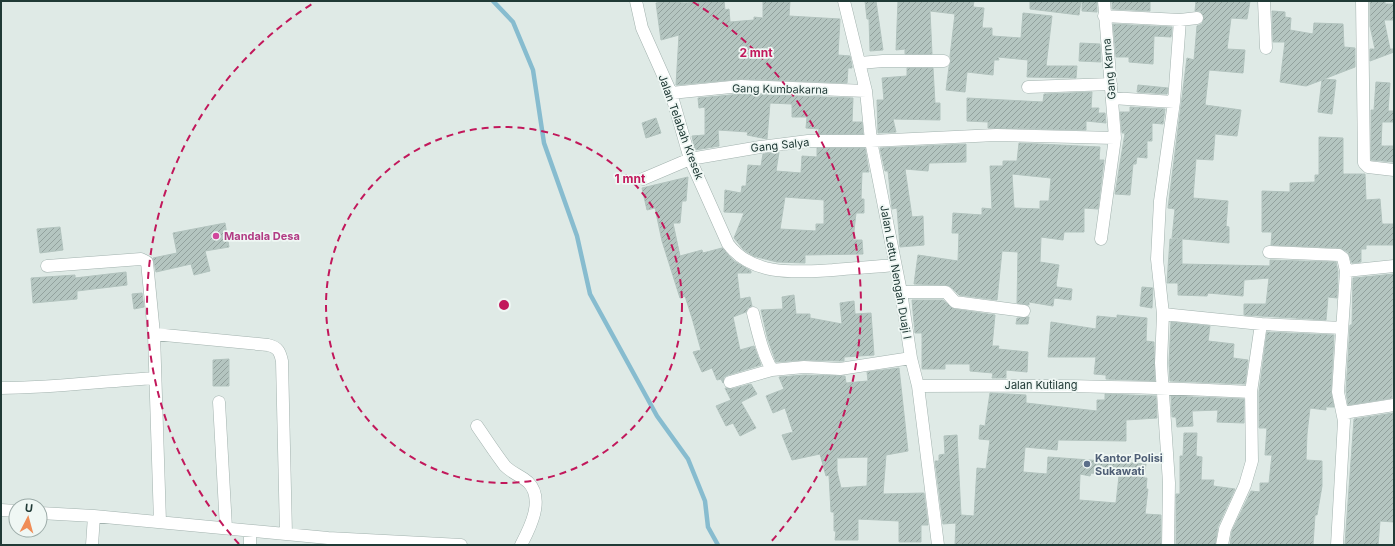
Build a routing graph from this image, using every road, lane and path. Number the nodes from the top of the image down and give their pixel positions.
1 (636, 1) edge
2 (844, 1) edge
3 (1104, 1) edge
4 (1264, 1) edge
5 (1362, 1) edge
6 (1104, 16) junction
7 (1197, 18) dead end
8 (1180, 20) junction
9 (1266, 48) dead end
10 (944, 61) dead end
11 (860, 63) junction
12 (1111, 84) junction
13 (1028, 87) dead end
14 (866, 91) junction
15 (671, 93) junction
16 (1112, 98) junction
17 (1174, 102) junction
18 (1115, 138) junction
19 (871, 141) junction
20 (690, 159) junction
21 (1394, 170) edge
22 (643, 179) dead end
23 (1101, 239) dead end
24 (1269, 252) dead end
25 (47, 266) dead end
26 (895, 266) junction
27 (1394, 266) edge
28 (1346, 271) junction
29 (901, 292) junction
30 (1024, 311) dead end
31 (753, 313) dead end
32 (1163, 314) junction
33 (1261, 324) junction
34 (1342, 328) junction
35 (154, 334) junction
36 (911, 358) junction
37 (772, 370) junction
38 (155, 378) junction
39 (730, 382) dead end
40 (918, 386) junction
41 (1164, 387) junction
42 (1, 388) edge
43 (1251, 392) junction
44 (219, 402) dead end
45 (1394, 404) edge
46 (1342, 413) junction
47 (477, 426) dead end
48 (48, 513) edge
49 (94, 516) junction
50 (160, 522) junction
51 (226, 528) junction
52 (250, 531) junction
53 (286, 534) junction
54 (328, 542) edge
55 (92, 545) edge
56 (250, 545) edge
57 (461, 545) edge
58 (521, 545) edge
59 (938, 545) edge
60 (1168, 545) edge
61 (1222, 545) edge
62 (1337, 545) edge

1 - 15 street, Jalan Telabah Kresek
2 - 11 street, Jalan Lettu Nengah Duaji I
3 - 6 street, Gang Karna
4 - 9 street
5 - 21 street
6 - 8 street
6 - 12 street, Gang Karna
7 - 8 street
8 - 17 street
10 - 11 street
11 - 14 street, Jalan Lettu Nengah Duaji I
12 - 13 street
12 - 16 street, Gang Karna
14 - 15 street, Gang Kumbakarna
14 - 19 street, Jalan Lettu Nengah Duaji I
15 - 20 street, Jalan Telabah Kresek
16 - 17 street
16 - 18 street, Gang Karna
17 - 32 street
18 - 19 street, Gang Salya
18 - 23 street, Gang Karna
19 - 20 street, Gang Salya
19 - 26 street, Jalan Lettu Nengah Duaji I
20 - 22 street, Gang Salya
20 - 26 street, Jalan Telabah Kresek
24 - 28 street
25 - 35 street
26 - 29 street, Jalan Lettu Nengah Duaji I
27 - 28 street
28 - 34 street
29 - 30 street
29 - 36 street, Jalan Lettu Nengah Duaji I
31 - 37 street
32 - 33 street
32 - 41 street
33 - 34 street
33 - 43 street
34 - 46 street
35 - 38 street
35 - 53 street
36 - 37 street
36 - 40 street, Jalan Lettu Nengah Duaji I
37 - 39 street
38 - 42 street
38 - 50 street
40 - 41 street, Jalan Kutilang
40 - 59 street, Jalan Lettu Nengah Duaji I
41 - 43 street, Jalan Kutilang
41 - 60 street
43 - 61 street
44 - 51 street
45 - 46 street
46 - 62 street
47 - 58 street
48 - 49 street
49 - 50 street
49 - 55 street
50 - 51 street
51 - 52 street
52 - 53 street
52 - 56 street
53 - 54 street
54 - 57 street

